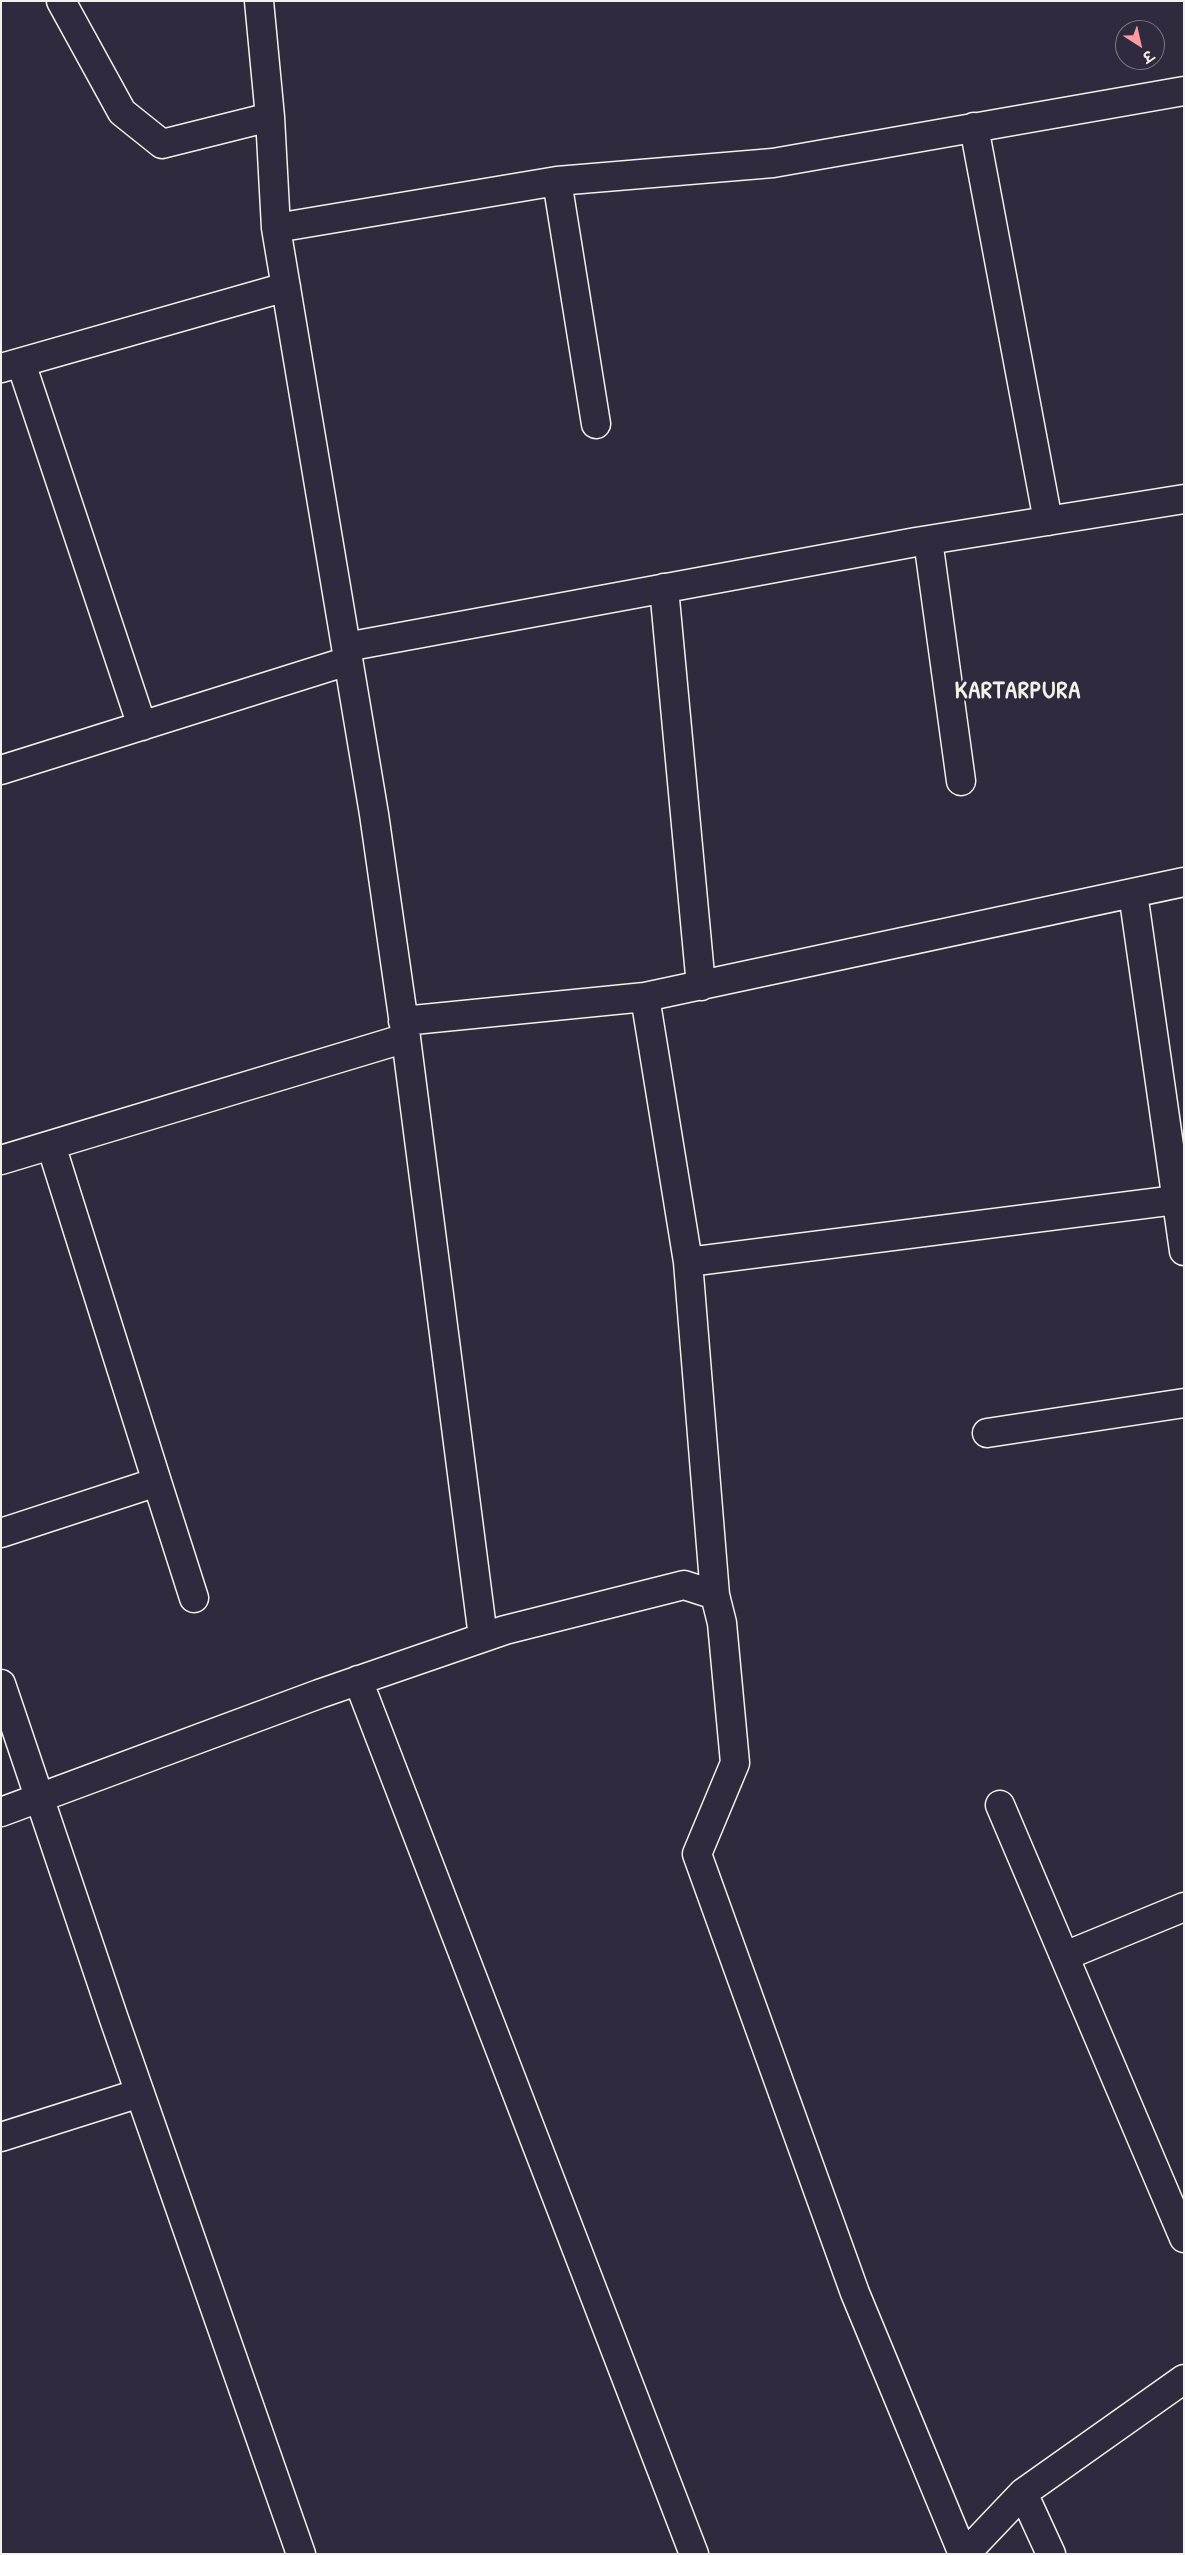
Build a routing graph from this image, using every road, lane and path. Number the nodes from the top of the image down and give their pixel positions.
1 (61, 1) edge
2 (259, 1) edge
3 (1184, 91) edge
4 (270, 117) junction
5 (974, 127) junction
6 (557, 181) junction
7 (276, 228) junction
8 (286, 287) junction
9 (11, 366) edge
10 (596, 424) dead end
11 (1184, 499) edge
12 (1048, 521) junction
13 (928, 540) junction
14 (664, 588) junction
15 (347, 654) junction
16 (142, 726) junction
17 (1, 770) edge
18 (961, 781) dead end
19 (1184, 882) edge
20 (1133, 893) junction
21 (701, 986) junction
22 (645, 998) junction
23 (404, 1030) junction
24 (51, 1145) junction
25 (1, 1160) edge
26 (1180, 1200) edge
27 (1184, 1251) edge
28 (688, 1262) junction
29 (1184, 1403) edge
30 (987, 1433) dead end
31 (157, 1482) junction
32 (1, 1533) edge
33 (715, 1596) junction
34 (194, 1598) dead end
35 (483, 1637) junction
36 (358, 1680) junction
37 (1, 1684) edge
38 (40, 1797) junction
39 (1000, 1805) dead end
40 (1, 1812) edge
41 (1184, 1907) edge
42 (1065, 1956) junction
43 (140, 2093) junction
44 (1, 2137) edge
45 (1184, 2238) edge
46 (1184, 2379) edge
47 (1023, 2493) junction
48 (301, 2554) edge
49 (694, 2554) edge
50 (964, 2554) edge
51 (1051, 2554) edge

1 - 4 street
2 - 4 street
3 - 5 street
4 - 7 street
5 - 6 street
5 - 12 street
6 - 7 street
6 - 10 street
7 - 8 street
8 - 9 street
8 - 15 street
9 - 16 street
11 - 12 street
12 - 13 street
13 - 14 street
13 - 18 street
14 - 15 street
14 - 21 street
15 - 16 street
15 - 23 street
16 - 17 street
19 - 20 street
20 - 21 street
20 - 26 street
21 - 22 street
22 - 23 street
22 - 28 street
23 - 24 street
23 - 35 street
24 - 25 street
24 - 31 street
26 - 27 street
26 - 28 street
28 - 33 street
29 - 30 street
31 - 32 street
31 - 34 street
33 - 35 street
33 - 50 street
35 - 36 street
36 - 38 street
36 - 49 street
37 - 38 street
38 - 40 street
38 - 43 street
39 - 42 street
41 - 42 street
42 - 45 street
43 - 44 street
43 - 48 street
46 - 47 street
47 - 50 street
47 - 51 street

